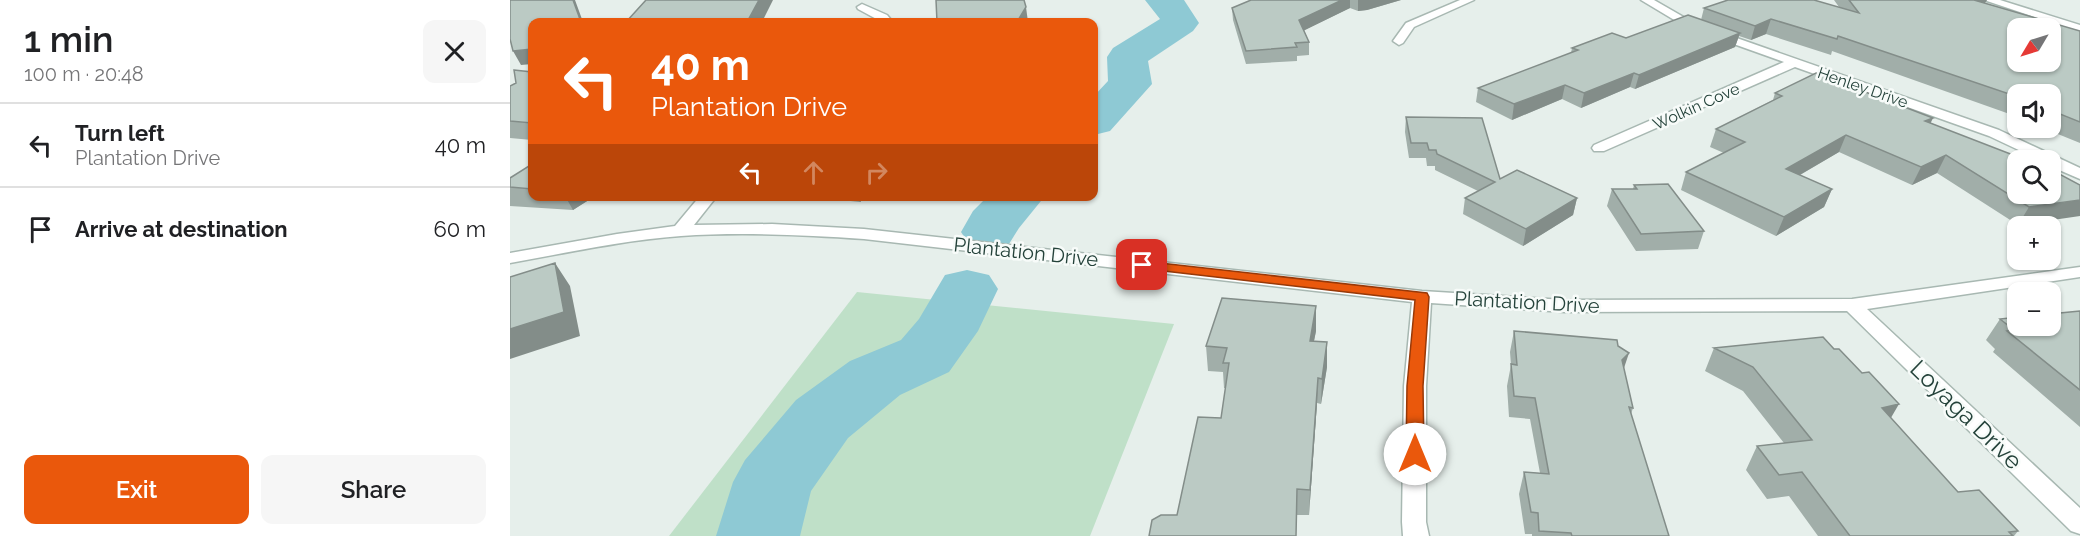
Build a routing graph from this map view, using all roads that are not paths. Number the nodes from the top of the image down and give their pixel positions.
1 (1469, 0) edge
2 (1646, 0) edge
3 (1989, 0) edge
4 (862, 7) dead end
5 (884, 18) edge
6 (2080, 28) edge
7 (1399, 41) dead end
8 (1793, 63) junction
9 (1599, 148) dead end
10 (2080, 174) edge
11 (705, 201) edge
12 (680, 231) junction
13 (510, 258) edge
14 (2080, 272) edge
15 (1422, 297) junction
16 (1852, 305) junction
17 (2080, 524) edge
18 (1416, 536) edge

1 - 7 street
2 - 8 street, Henley Drive
3 - 6 street
4 - 5 street
8 - 9 street, Wolkin Cove
8 - 10 street, Henley Drive
11 - 12 street
12 - 13 street, Plantation Drive
12 - 15 street, Plantation Drive
14 - 16 street, Plantation Drive
15 - 16 street, Plantation Drive
15 - 18 street
16 - 17 street, Loyaga Drive

